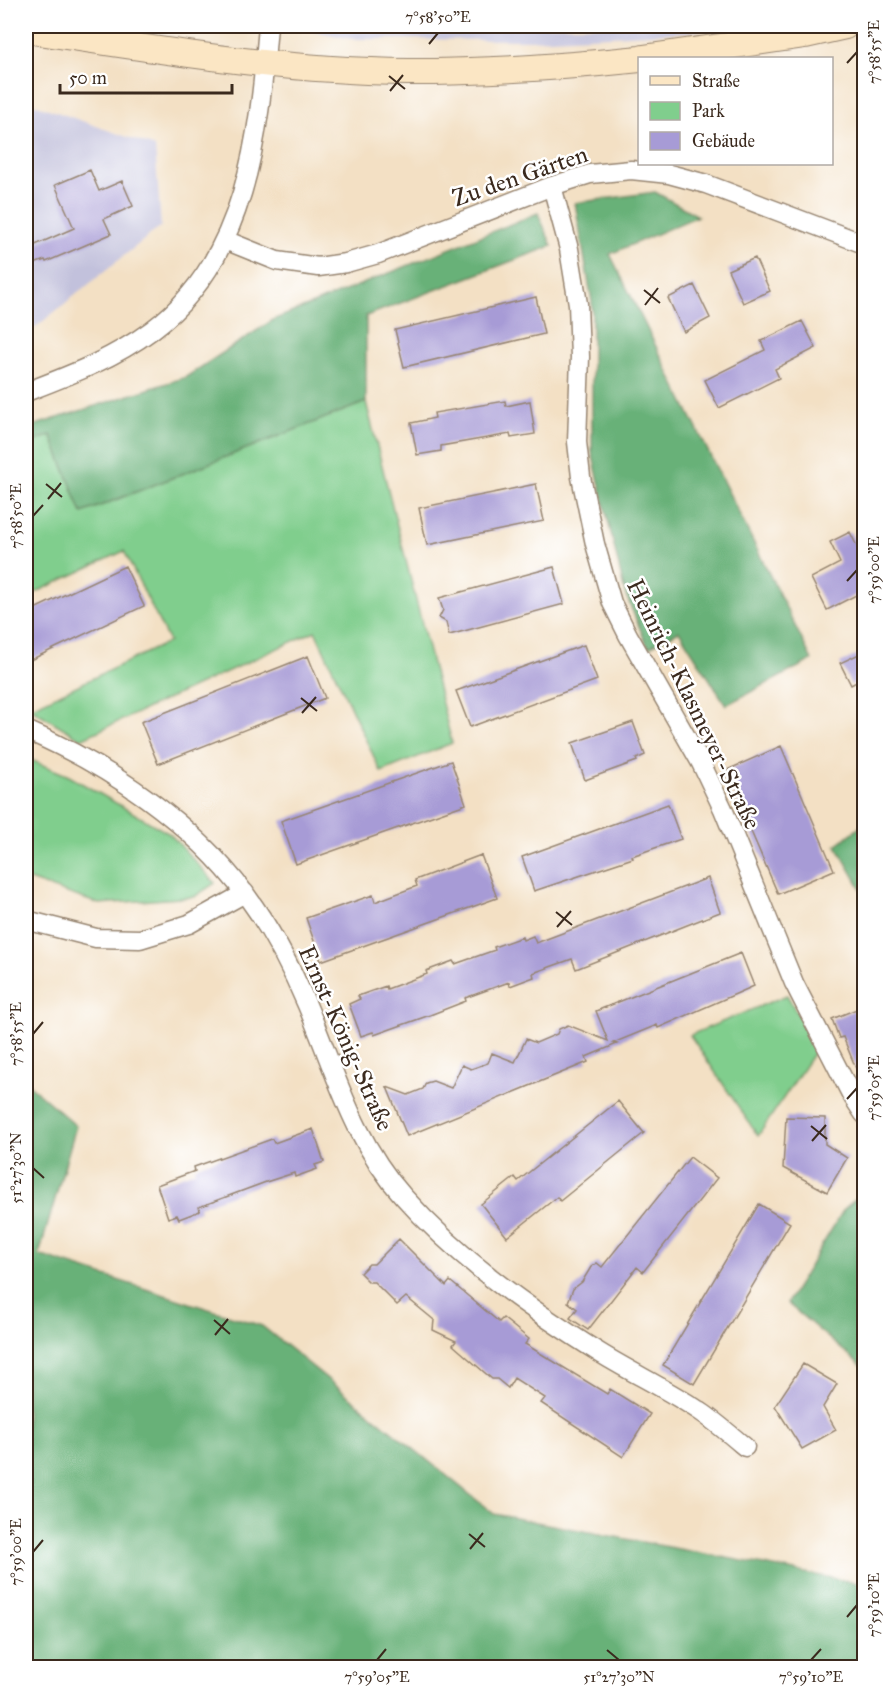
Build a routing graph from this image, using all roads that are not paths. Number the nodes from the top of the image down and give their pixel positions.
1 (268, 26) edge
2 (845, 26) edge
3 (26, 30) edge
4 (655, 57) edge
5 (638, 59) edge
6 (265, 62) junction
7 (552, 186) junction
8 (225, 240) junction
9 (864, 244) edge
10 (26, 392) edge
11 (26, 730) edge
12 (245, 893) junction
13 (26, 920) edge
14 (864, 1114) edge
15 (745, 1447) dead end

1 - 6 street
2 - 4 main road
3 - 6 main road
5 - 6 main road
6 - 8 street
7 - 8 street, Zu den Gärten
7 - 9 street, Zu den Gärten
7 - 14 street, Heinrich-Klasmeyer-Straße
8 - 10 street
11 - 12 street, Ernst-König-Straße
12 - 13 street
12 - 15 street, Ernst-König-Straße

